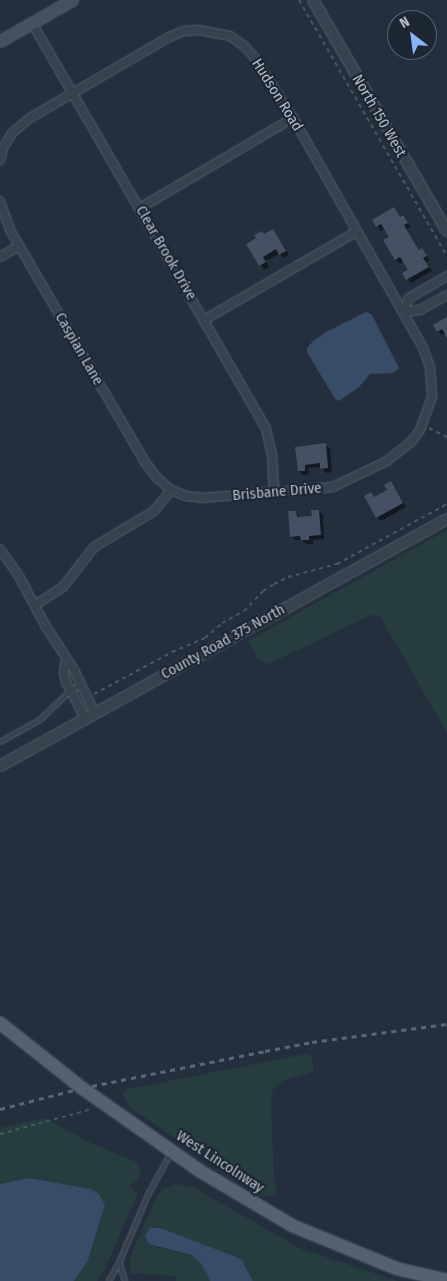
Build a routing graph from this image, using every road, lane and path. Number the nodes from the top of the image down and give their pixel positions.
1 (72, 0) edge
2 (299, 0) edge
3 (313, 0) edge
4 (32, 22) junction
5 (0, 41) edge
6 (73, 93) junction
7 (293, 118) junction
8 (0, 160) edge
9 (0, 201) edge
10 (140, 208) junction
11 (447, 231) edge
12 (356, 232) junction
13 (19, 246) junction
14 (447, 256) edge
15 (0, 257) edge
16 (447, 276) edge
17 (447, 295) edge
18 (403, 312) junction
19 (204, 320) junction
20 (422, 425) junction
21 (447, 437) edge
22 (171, 490) junction
23 (274, 492) junction
24 (447, 504) edge
25 (447, 519) edge
26 (0, 549) edge
27 (35, 605) junction
28 (66, 660) junction
29 (80, 686) junction
30 (70, 691) junction
31 (87, 698) junction
32 (95, 713) junction
33 (85, 718) junction
34 (0, 742) edge
35 (0, 766) edge
36 (0, 1023) edge
37 (106, 1105) junction
38 (0, 1134) edge
39 (172, 1151) junction
40 (119, 1263) junction
41 (447, 1280) edge
42 (109, 1281) edge
43 (125, 1281) edge

1 - 4 main road
2 - 14 path
3 - 11 street, North 150 West
4 - 5 main road
4 - 6 street, Clear Brook Drive
6 - 7 street, Hudson Road
6 - 8 street
6 - 10 street, Clear Brook Drive
7 - 10 street
7 - 12 street, Hudson Road
9 - 13 street, Caspian Lane
10 - 19 street, Clear Brook Drive
12 - 18 street, Hudson Road
12 - 19 street
13 - 15 street
13 - 22 street, Caspian Lane
16 - 18 street
17 - 18 street
18 - 20 street, Brisbane Drive
19 - 23 street, Clear Brook Drive
20 - 21 path
20 - 23 street, Brisbane Drive
22 - 23 street, Brisbane Drive
22 - 27 street
24 - 31 path
25 - 32 street, County Road 375 North
26 - 27 street
27 - 28 street
28 - 29 street
28 - 30 street
29 - 30 lane
29 - 31 street
30 - 33 street
30 - 34 lane
31 - 32 street
32 - 33 street, County Road 375 North
33 - 35 street, County Road 375 North
36 - 37 main road, West Lincolnway
37 - 38 path
37 - 39 main road, West Lincolnway
39 - 40 lane
39 - 41 main road, West Lincolnway
40 - 42 lane
40 - 43 lane

